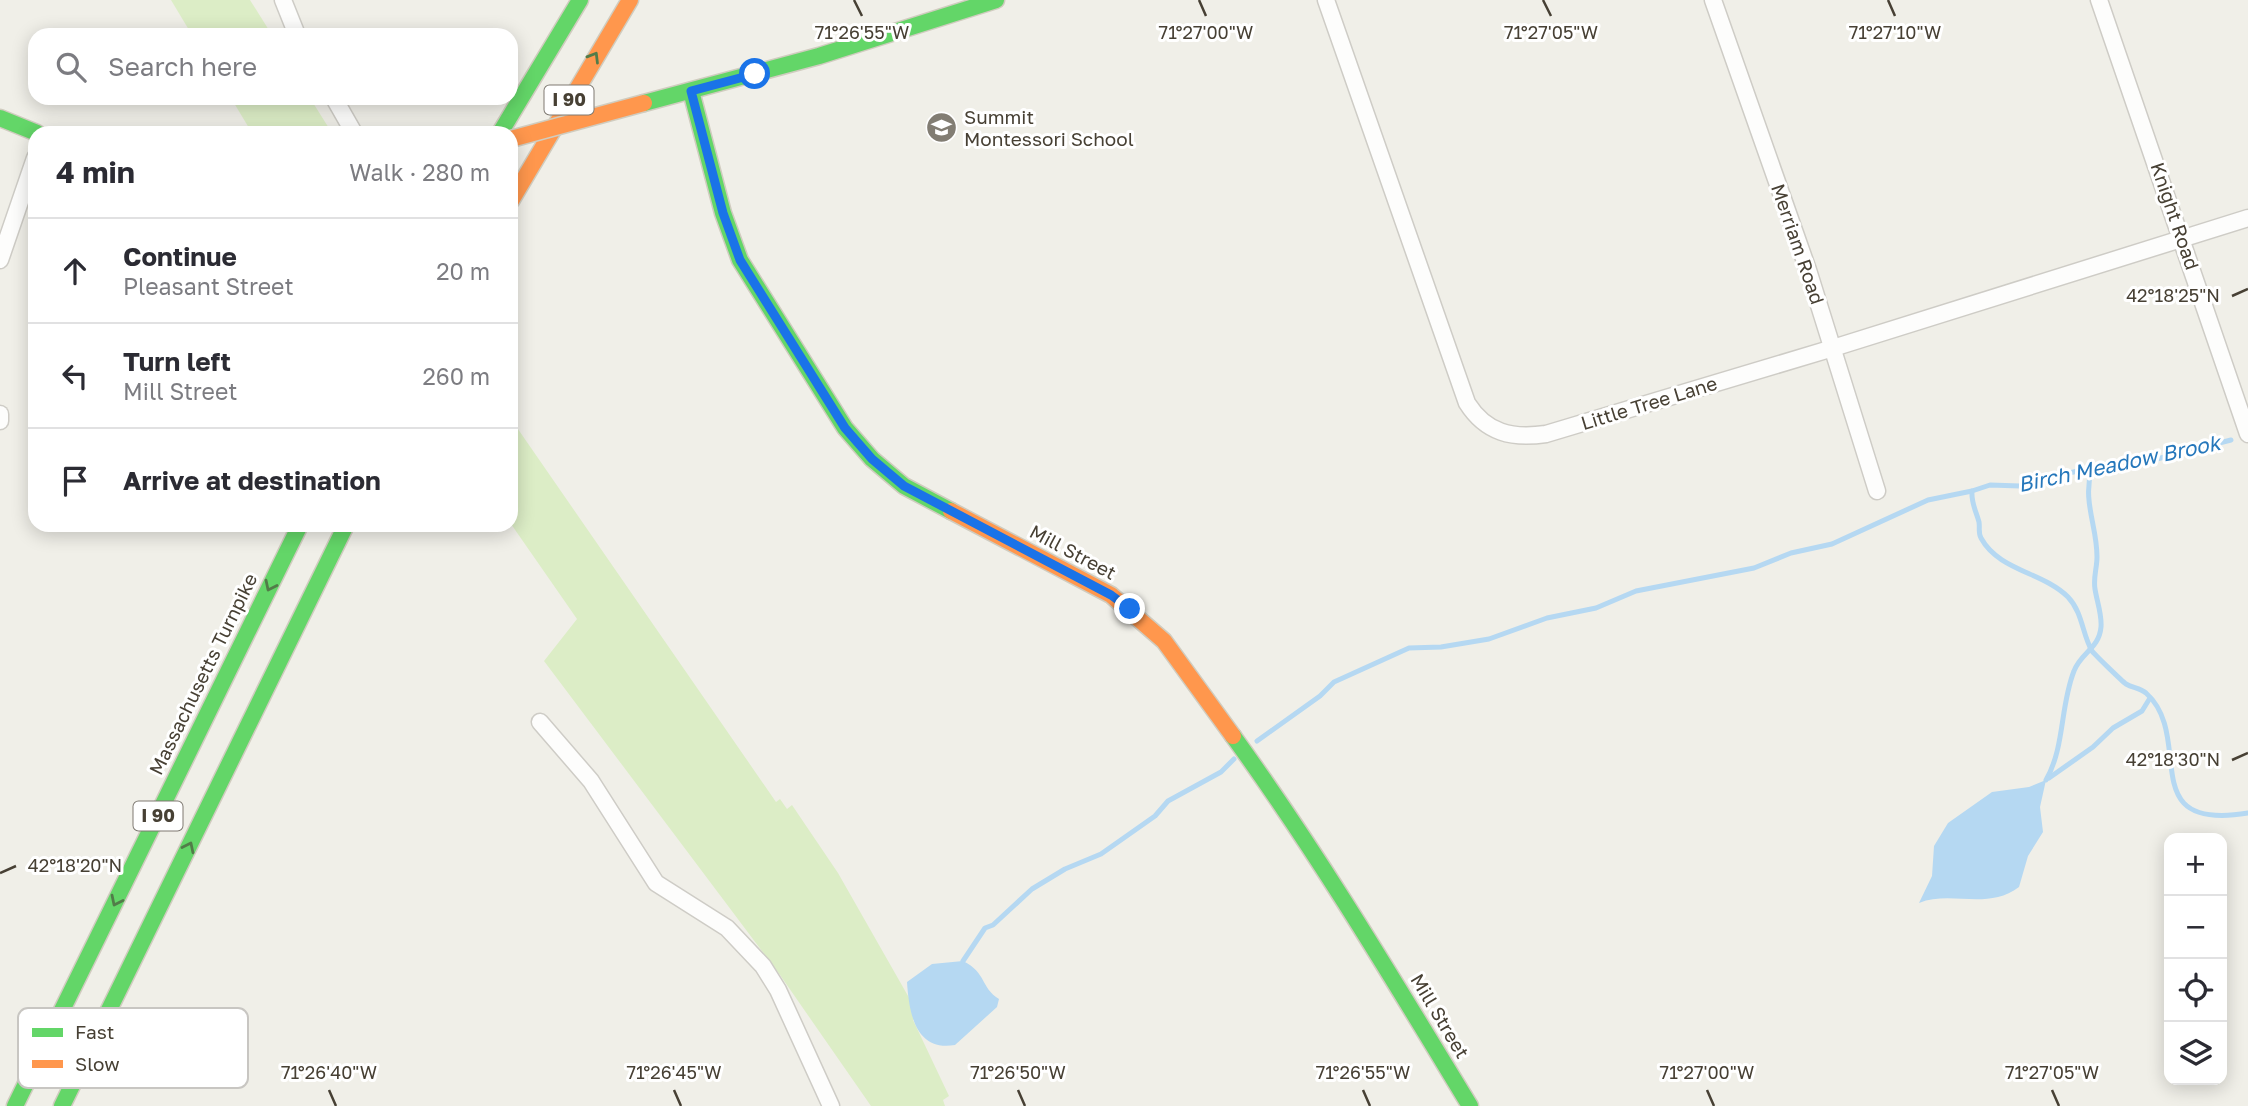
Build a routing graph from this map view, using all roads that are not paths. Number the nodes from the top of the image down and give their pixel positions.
1 (283, 0) edge
2 (580, 0) edge
3 (629, 0) edge
4 (996, 0) edge
5 (1326, 0) edge
6 (1713, 0) edge
7 (2099, 0) edge
8 (294, 28) edge
9 (691, 91) junction
10 (518, 103) edge
11 (338, 105) edge
12 (517, 105) edge
13 (0, 118) edge
14 (350, 126) edge
15 (504, 126) edge
16 (28, 129) edge
17 (518, 137) edge
18 (28, 178) edge
19 (518, 189) edge
20 (2248, 218) edge
21 (2183, 239) junction
22 (0, 260) edge
23 (1833, 348) junction
24 (0, 414) edge
25 (0, 421) edge
26 (2248, 434) edge
27 (1877, 491) dead end
28 (297, 532) edge
29 (343, 532) edge
30 (540, 722) dead end
31 (63, 1008) edge
32 (110, 1008) edge
33 (24, 1088) edge
34 (71, 1088) edge
35 (15, 1106) edge
36 (62, 1106) edge
37 (831, 1106) edge
38 (1470, 1106) edge

1 - 8 street
2 - 10 main road, I 90
19 -> 3 main road, I 90
4 - 9 main road
5 - 23 street, Little Tree Lane
6 - 23 street, Merriam Road
7 - 21 street, Knight Road
9 - 17 main road, bridge
9 - 38 main road, Mill Street
11 - 14 street
12 - 15 main road, I 90
13 - 16 main road
18 - 22 street
20 - 21 street, Little Tree Lane
21 - 23 street, Little Tree Lane
21 - 26 street, Knight Road
23 - 27 street, Merriam Road
24 - 25 street
28 -> 31 main road, Massachusetts Turnpike / I 90
32 -> 29 main road, I 90
30 - 37 street
33 -> 35 main road, Massachusetts Turnpike / I 90
36 -> 34 main road, I 90

